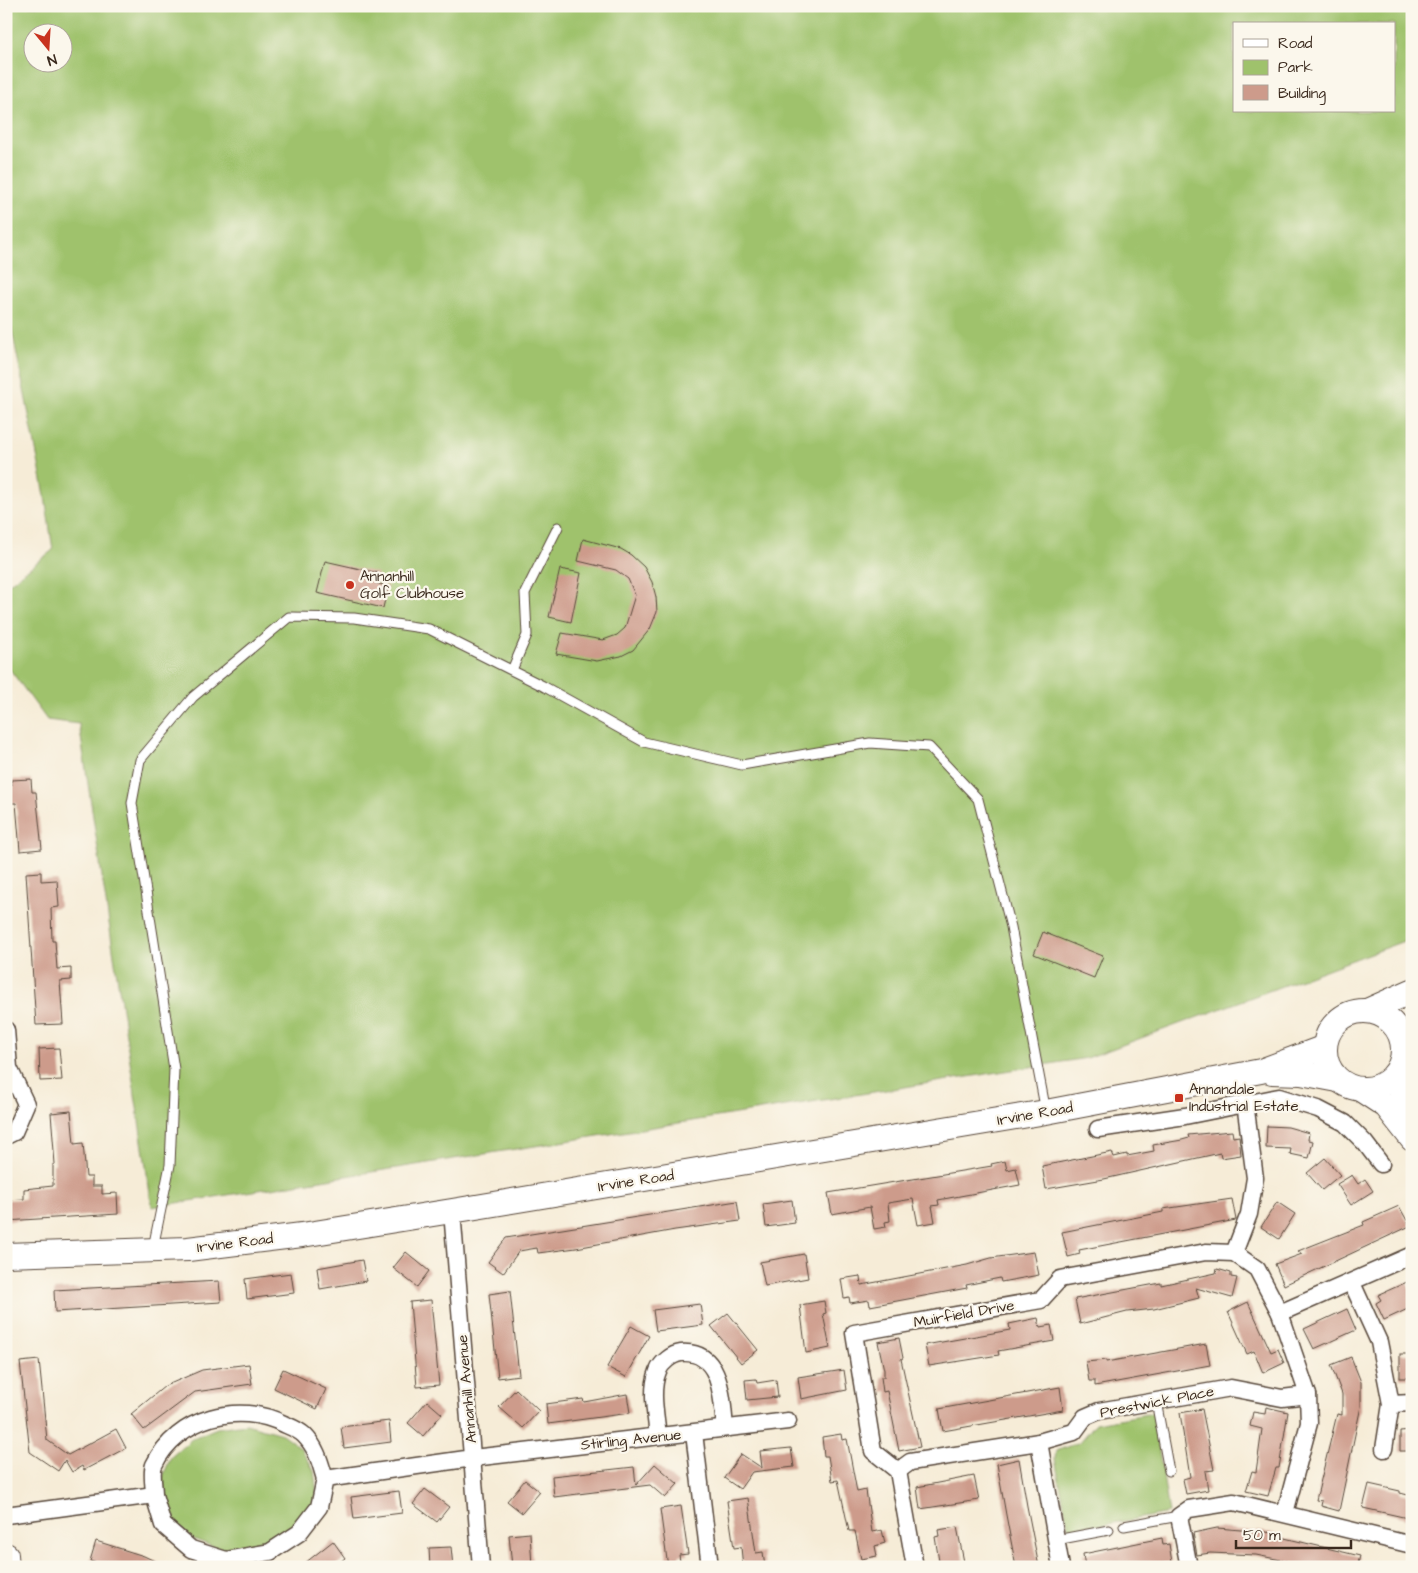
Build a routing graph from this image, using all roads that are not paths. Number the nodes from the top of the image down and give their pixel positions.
1 (558, 527) dead end
2 (512, 670) junction
3 (1412, 991) edge
4 (1368, 1011) junction
5 (1412, 1020) edge
6 (6, 1030) edge
7 (1402, 1042) junction
8 (1325, 1047) junction
9 (1400, 1066) junction
10 (1261, 1071) junction
11 (1338, 1080) junction
12 (1360, 1089) junction
13 (1245, 1102) junction
14 (1046, 1112) junction
15 (1098, 1129) dead end
16 (6, 1136) edge
17 (1411, 1137) edge
18 (1381, 1164) dead end
19 (452, 1211) junction
20 (153, 1250) junction
21 (1234, 1253) junction
22 (6, 1255) edge
23 (1412, 1255) edge
24 (1352, 1282) junction
25 (1280, 1313) junction
26 (1308, 1395) junction
27 (1156, 1401) junction
28 (1412, 1403) edge
29 (1391, 1404) junction
30 (788, 1421) dead end
31 (725, 1428) junction
32 (694, 1433) junction
33 (658, 1436) junction
34 (1038, 1442) junction
35 (1384, 1449) dead end
36 (473, 1458) junction
37 (898, 1471) junction
38 (1169, 1471) dead end
39 (325, 1479) junction
40 (154, 1495) junction
41 (1285, 1513) junction
42 (6, 1515) edge
43 (1179, 1516) junction
44 (1124, 1526) dead end
45 (1109, 1530) dead end
46 (1056, 1540) junction
47 (1412, 1545) edge
48 (6, 1555) edge
49 (7, 1567) edge
50 (481, 1567) edge
51 (710, 1567) edge
52 (914, 1567) edge
53 (1061, 1567) edge
54 (1188, 1567) edge

1 - 2 lane
2 - 14 lane
2 - 20 lane
3 - 4 main road
4 - 7 main road
4 - 8 main road
5 - 7 main road
6 - 16 street
7 - 9 main road
8 - 10 main road
8 - 11 main road
9 - 12 main road
9 - 17 main road
10 - 11 main road
10 - 14 main road, Irvine Road
11 - 12 main road
12 - 17 main road
13 - 15 street
13 - 18 street
13 - 21 street
14 - 19 main road, Irvine Road
19 - 20 main road, Irvine Road
19 - 36 street, Annanhill Avenue
20 - 22 main road, Irvine Road
21 - 25 street
21 - 37 street, Muirfield Drive
23 - 24 street
24 - 25 street
24 - 29 street
25 - 26 street
26 - 27 street, Prestwick Place
26 - 41 street
27 - 34 street, Prestwick Place
27 - 38 lane
28 - 29 street
29 - 35 street
30 - 31 street, Stirling Avenue
31 - 32 street, Stirling Avenue
31 - 33 street
32 - 33 street, Stirling Avenue
32 - 51 street
33 - 36 street, Stirling Avenue
34 - 37 street, Prestwick Place
34 - 46 street
36 - 39 street, Stirling Avenue
36 - 50 street, Annanhill Avenue
37 - 52 street
39 - 40 street
39 - 40 street
40 - 42 street
41 - 43 street
41 - 47 street
43 - 44 lane
43 - 54 street
45 - 46 lane
46 - 53 street
48 - 49 main road

